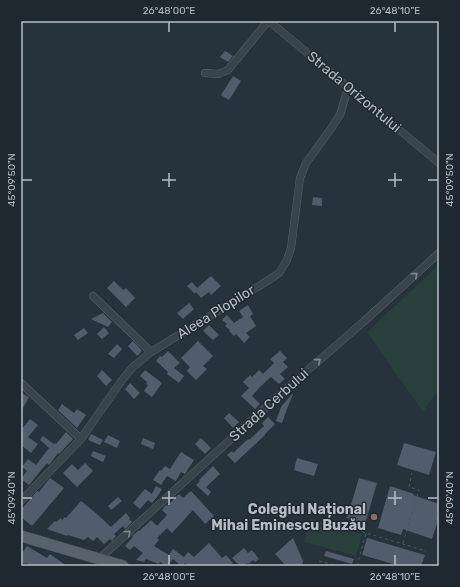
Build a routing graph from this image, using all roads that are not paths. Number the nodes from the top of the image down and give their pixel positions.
1 (268, 21) edge
2 (206, 72) dead end
3 (348, 88) junction
4 (439, 163) edge
5 (439, 253) edge
6 (93, 296) dead end
7 (151, 352) junction
8 (21, 383) edge
9 (81, 439) junction
10 (21, 501) edge
11 (21, 536) edge
12 (99, 559) junction
13 (123, 566) edge

1 - 2 street
1 - 3 street, Strada Orizontului
3 - 4 street, Strada Orizontului
3 - 7 street, Aleea Plopilor
12 -> 5 street, Strada Cerbului
6 - 7 street
7 - 9 street, Aleea Plopilor
8 - 9 street
9 - 10 street, Aleea Plopilor
11 - 12 main road
12 - 13 main road

